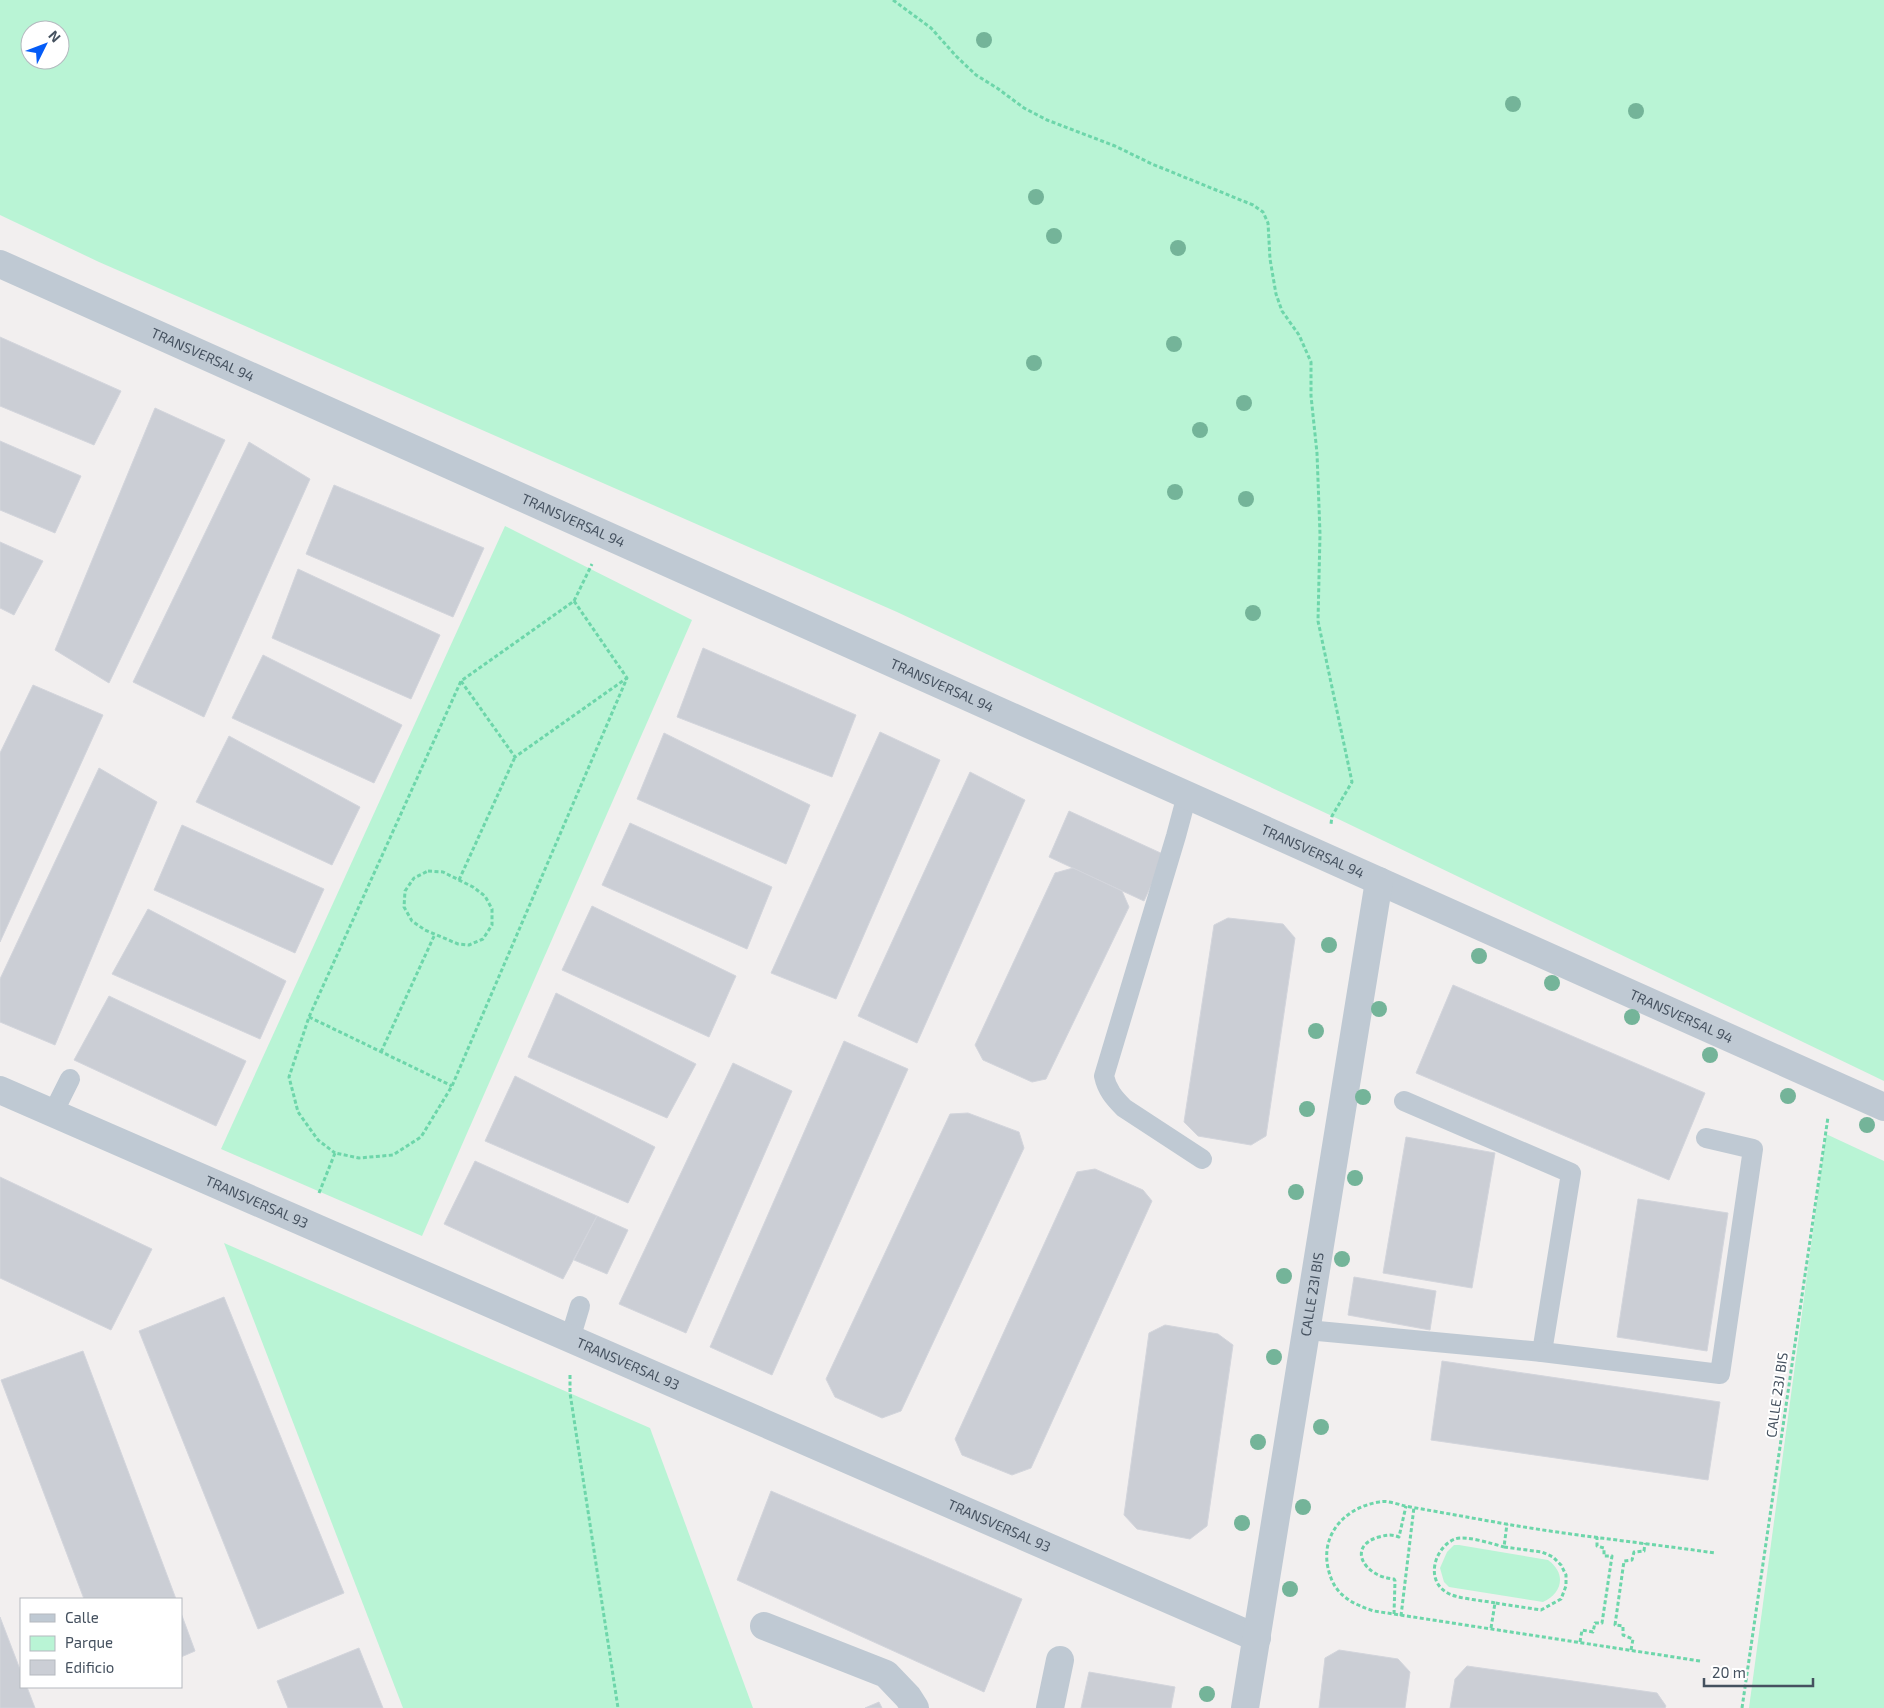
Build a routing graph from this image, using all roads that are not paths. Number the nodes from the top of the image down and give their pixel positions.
1 (0, 264) edge
2 (1187, 795) junction
3 (1379, 881) junction
4 (70, 1079) dead end
5 (0, 1090) edge
6 (1404, 1101) dead end
7 (1884, 1107) edge
8 (53, 1113) junction
9 (1706, 1138) dead end
10 (1202, 1159) dead end
11 (580, 1306) dead end
12 (1307, 1330) junction
13 (570, 1339) junction
14 (1542, 1352) junction
15 (764, 1626) dead end
16 (1257, 1638) junction
17 (1060, 1660) dead end
18 (915, 1708) edge
19 (1050, 1708) edge
20 (1246, 1708) edge

1 - 2 street, TRANSVERSAL 94
2 - 3 street, TRANSVERSAL 94
2 - 10 lane
3 - 7 street, TRANSVERSAL 94
3 - 12 street, CALLE 23I BIS
4 - 8 lane
5 - 8 street, TRANSVERSAL 93
6 - 14 lane
8 - 13 street, TRANSVERSAL 93
9 - 14 lane
11 - 13 lane
12 - 14 lane
12 - 16 street, CALLE 23I BIS
13 - 16 street, TRANSVERSAL 93
15 - 18 street
16 - 20 street, CALLE 23I BIS
17 - 19 street

